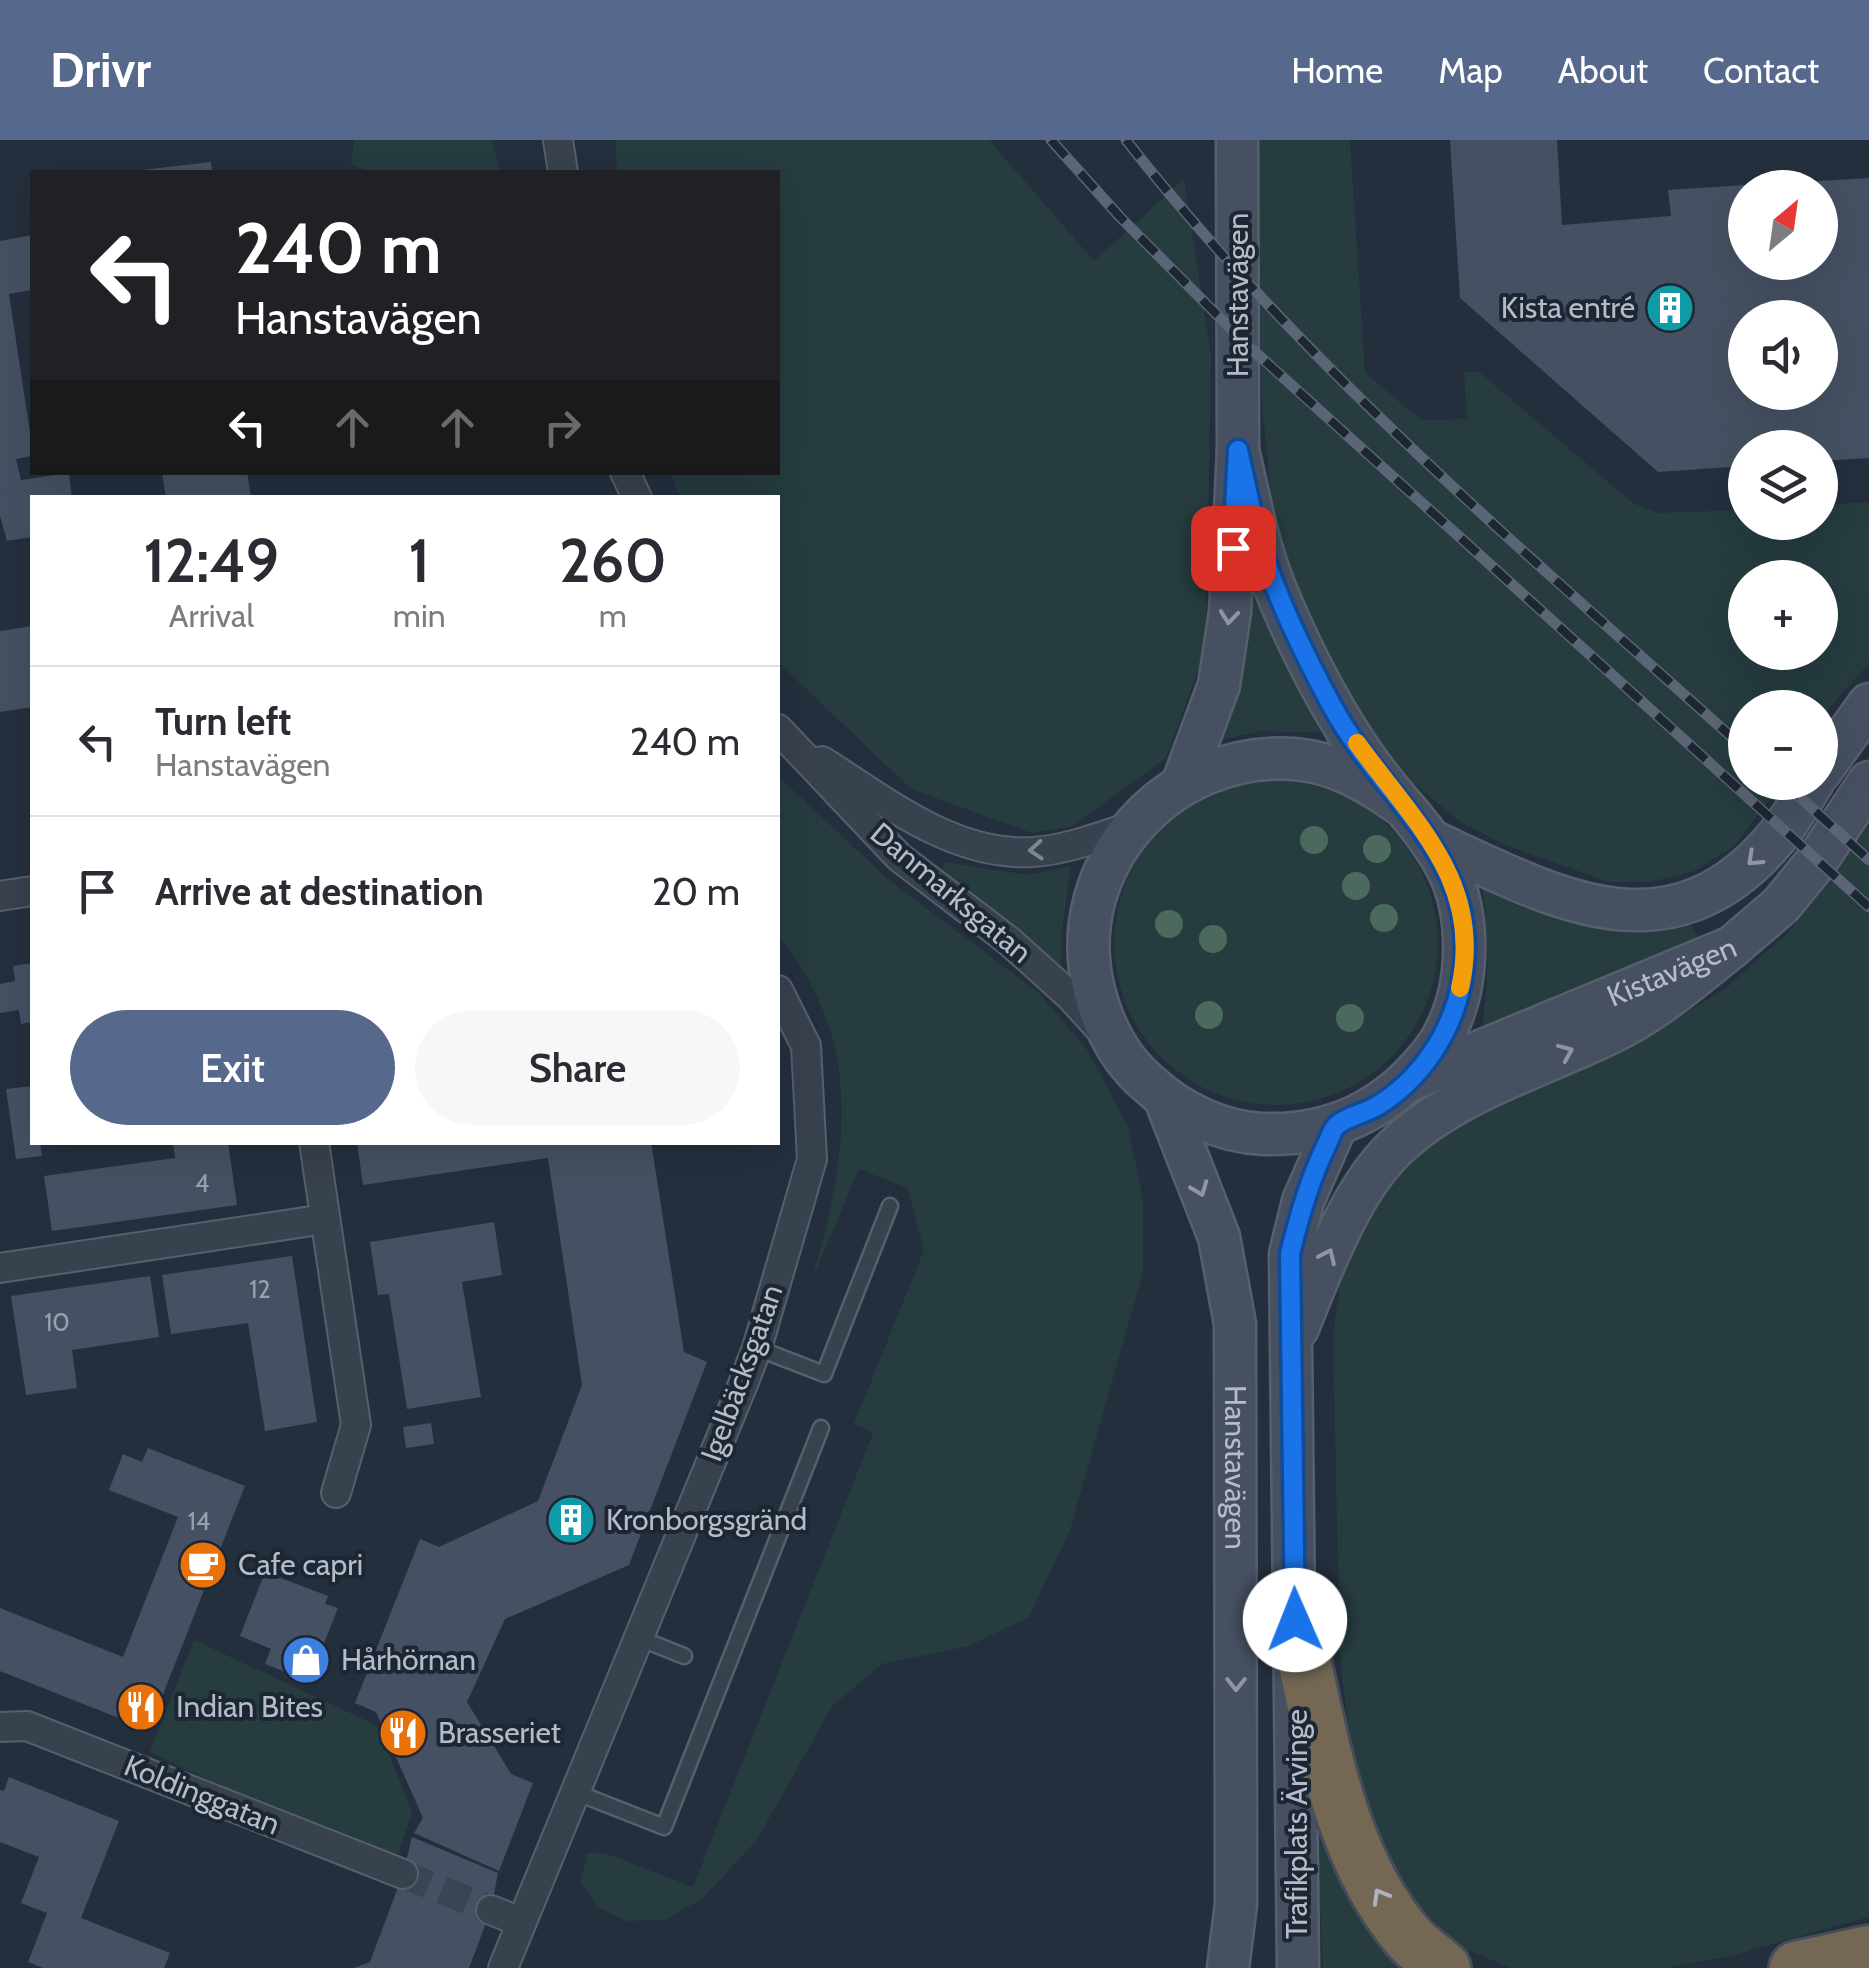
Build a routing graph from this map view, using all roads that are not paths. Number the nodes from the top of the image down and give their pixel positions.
1 (558, 140) edge
2 (1238, 140) edge
3 (563, 170) edge
4 (1238, 450) junction
5 (1869, 704) edge
6 (782, 734) edge
7 (1838, 747) edge
8 (1183, 782) junction
9 (1869, 782) edge
10 (1801, 800) edge
11 (1402, 805) junction
12 (1130, 827) junction
13 (1434, 842) junction
14 (30, 891) edge
15 (0, 896) edge
16 (1732, 947) junction
17 (780, 994) edge
18 (1116, 1046) junction
19 (1410, 1080) junction
20 (1165, 1099) junction
21 (1336, 1126) junction
22 (314, 1145) edge
23 (890, 1206) dead end
24 (325, 1219) junction
25 (0, 1268) edge
26 (1291, 1346) junction
27 (757, 1348) junction
28 (822, 1428) dead end
29 (336, 1494) dead end
30 (1295, 1620) junction
31 (638, 1638) junction
32 (684, 1656) dead end
33 (0, 1726) edge
34 (575, 1792) junction
35 (403, 1874) tunnel mouth
36 (491, 1910) tunnel mouth
37 (521, 1922) junction
38 (1869, 1952) edge
39 (502, 1968) edge
40 (1228, 1968) edge
41 (1298, 1968) edge
42 (1444, 1968) edge
43 (1796, 1968) edge

1 - 3 street
2 - 4 main road, Hanstavägen
4 -> 8 main road, Hanstavägen
4 - 11 main road, Hanstavägen
5 - 7 main road
12 -> 6 street, Danmarksgatan
6 - 18 street, Danmarksgatan
8 - 11 main road, Hanstavägen
8 - 12 main road, Hanstavägen
9 - 16 main road, Kistavägen
10 -> 13 main road, Kistavägen
11 - 13 main road, Hanstavägen
12 - 18 main road, Hanstavägen
13 - 19 main road, Hanstavägen
14 - 15 street
16 - 19 main road, Kistavägen
26 -> 16 main road
17 - 27 street, Igelbäcksgatan
18 - 20 main road, Hanstavägen
19 - 21 main road, Hanstavägen
20 - 21 main road, Hanstavägen
20 -> 40 main road, Hanstavägen
21 - 26 main road, Hanstavägen
22 - 24 street
23 - 27 lane
24 - 25 street
24 - 29 street
26 - 30 main road, Hanstavägen
27 - 31 street, Igelbäcksgatan
28 - 34 lane
30 - 41 main road, Trafikplats Ärvinge
42 -> 30 highway
31 - 32 lane
31 - 34 street, Igelbäcksgatan
33 - 35 street, Koldinggatan
34 - 37 street, Igelbäcksgatan
36 - 37 street
37 - 39 street, Igelbäcksgatan
38 - 43 highway

